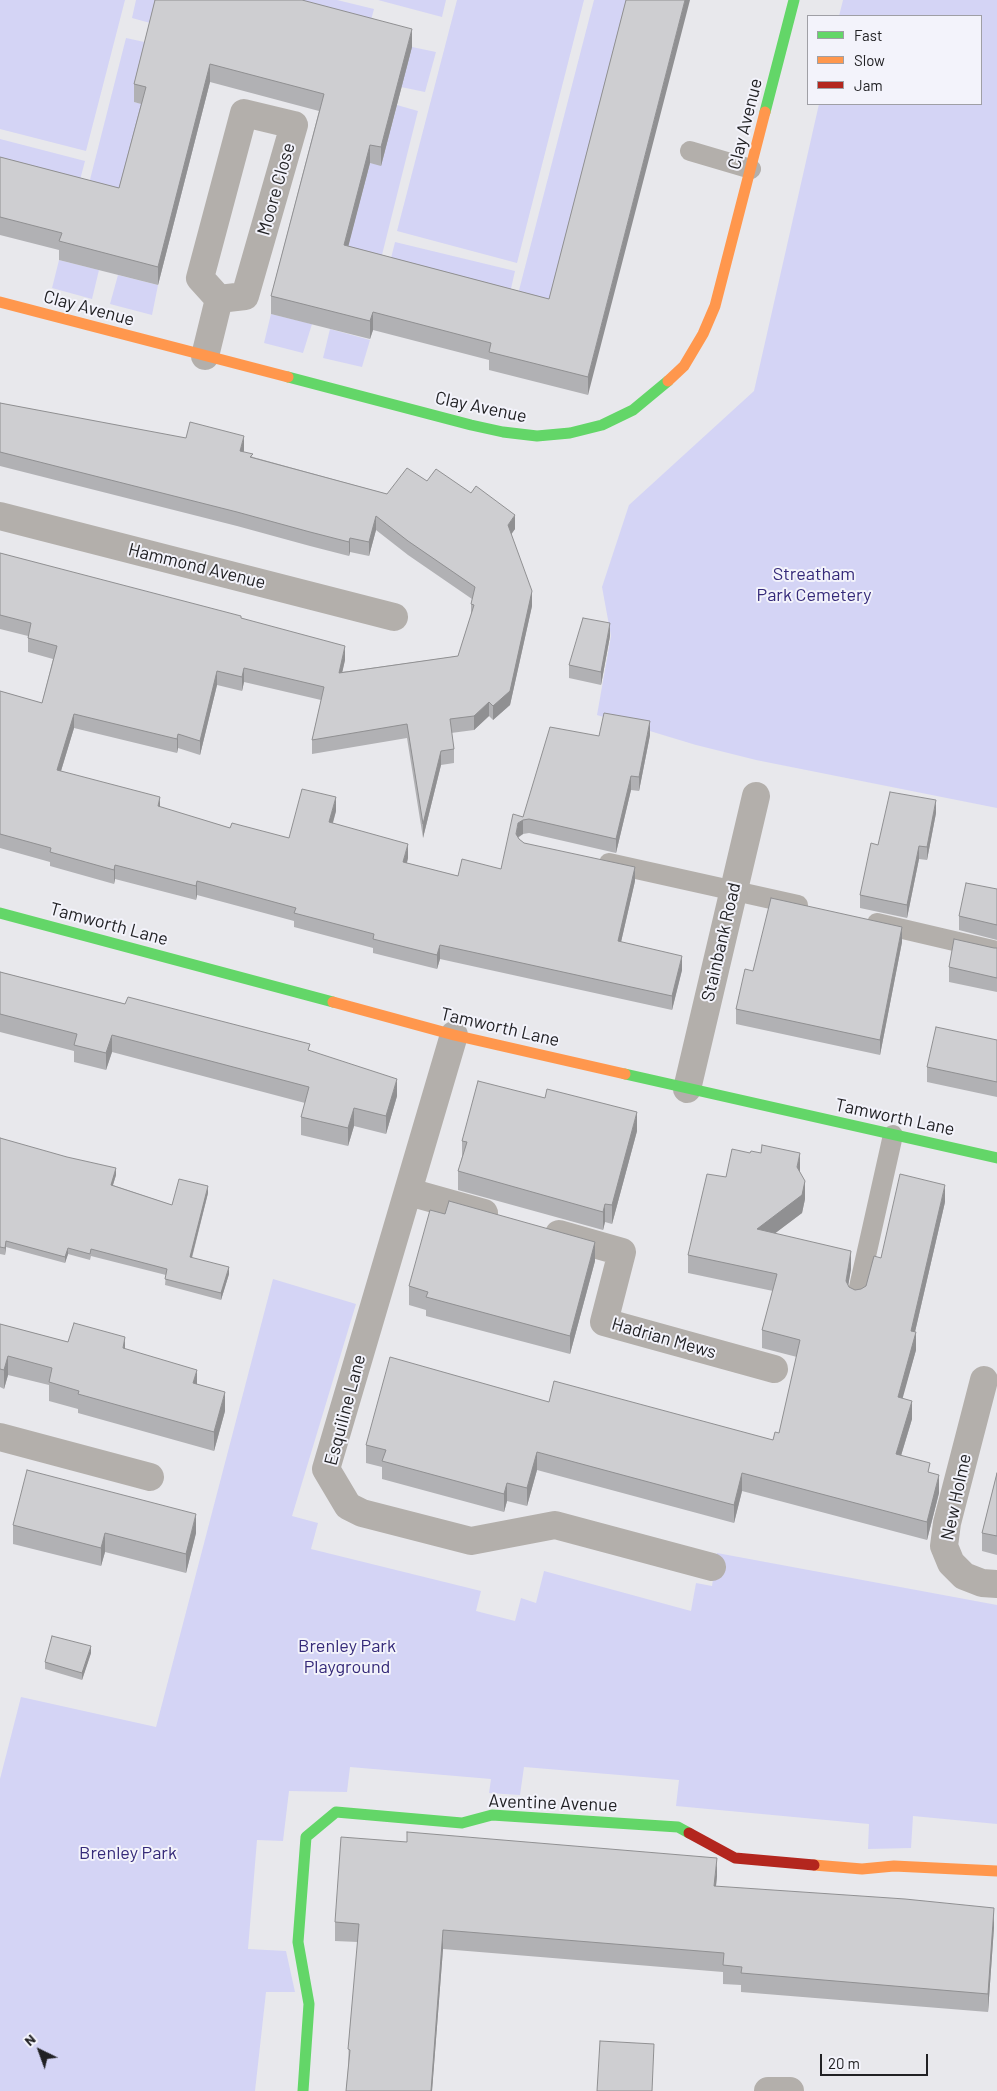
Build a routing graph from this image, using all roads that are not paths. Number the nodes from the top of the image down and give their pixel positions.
1 (794, 0) edge
2 (690, 151) dead end
3 (751, 169) junction
4 (219, 299) junction
5 (0, 302) edge
6 (205, 356) junction
7 (0, 516) edge
8 (394, 617) dead end
9 (756, 796) dead end
10 (593, 859) edge
11 (733, 890) junction
12 (818, 910) edge
13 (0, 913) edge
14 (856, 918) edge
15 (997, 950) edge
16 (454, 1035) junction
17 (687, 1089) junction
18 (893, 1135) junction
19 (997, 1158) edge
20 (409, 1192) junction
21 (510, 1220) edge
22 (538, 1228) edge
23 (857, 1296) edge
24 (774, 1369) dead end
25 (984, 1380) dead end
26 (0, 1436) edge
27 (150, 1477) dead end
28 (712, 1567) dead end
29 (997, 1584) edge
30 (997, 1871) edge
31 (303, 2091) edge
32 (768, 2091) edge
33 (790, 2091) edge

1 - 3 street, Clay Avenue
2 - 3 lane
3 - 6 street, Clay Avenue
4 - 4 street, Moore Close
4 - 6 street
5 - 6 street, Clay Avenue
7 - 8 street, Hammond Avenue
9 - 11 street, Stainbank Road
10 - 11 lane
11 - 12 lane
11 - 17 street, Stainbank Road
13 - 16 street, Tamworth Lane
14 - 15 lane
16 - 17 street, Tamworth Lane
16 - 20 street, Esquiline Lane
17 - 18 street, Tamworth Lane
18 - 19 street, Tamworth Lane
18 - 23 lane
20 - 21 street
20 - 28 street, Esquiline Lane
22 - 24 street, Hadrian Mews
25 - 29 street, New Holme
26 - 27 street
30 - 31 street, Aventine Avenue
32 - 33 street

